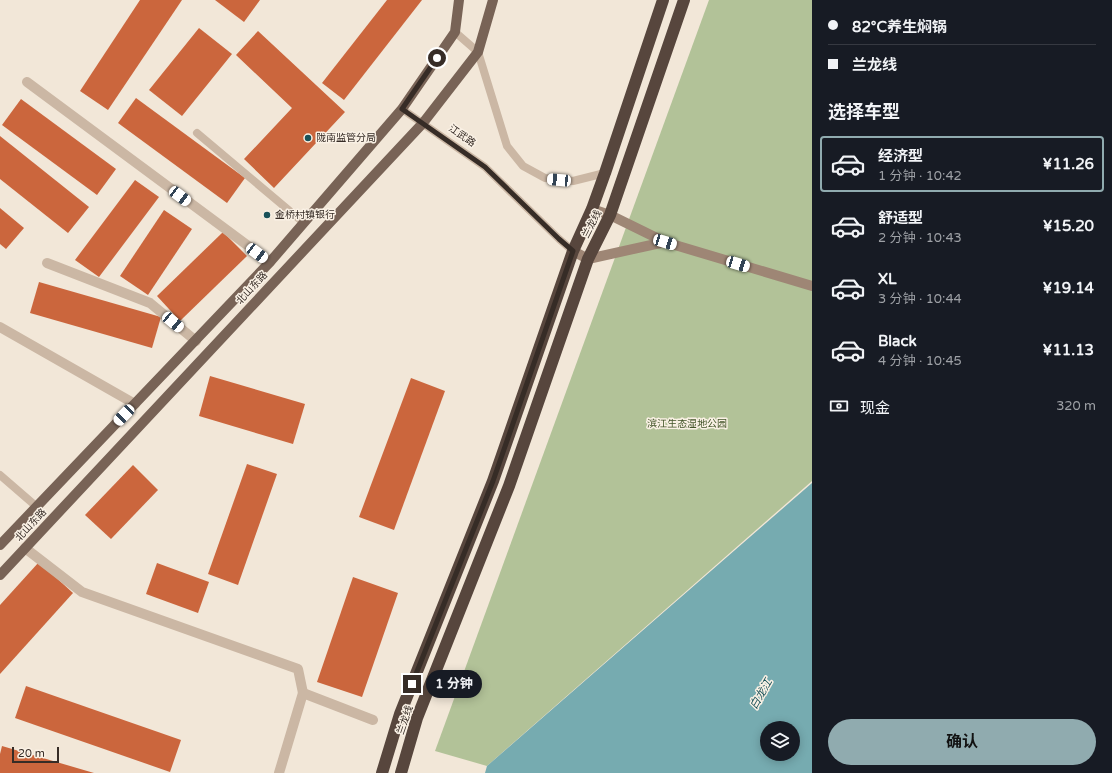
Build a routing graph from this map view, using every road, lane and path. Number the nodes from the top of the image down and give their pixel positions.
1 (459, 0) edge
2 (493, 0) edge
3 (663, 0) edge
4 (684, 0) edge
5 (455, 32) junction
6 (478, 52) junction
7 (27, 82) dead end
8 (402, 109) junction
9 (423, 123) junction
10 (197, 133) dead end
11 (605, 173) junction
12 (592, 209) junction
13 (610, 215) junction
14 (304, 223) junction
15 (665, 242) junction
16 (573, 251) junction
17 (588, 259) junction
18 (270, 262) junction
19 (47, 264) dead end
20 (812, 286) edge
21 (0, 327) edge
22 (196, 341) junction
23 (135, 404) junction
24 (0, 475) edge
25 (37, 507) junction
26 (0, 546) edge
27 (25, 548) junction
28 (0, 575) edge
29 (303, 693) junction
30 (373, 720) dead end
31 (279, 773) edge
32 (382, 773) edge
33 (401, 773) edge

1 - 5 main road
2 - 6 main road, 北山东路
3 - 11 highway, 兰龙线
4 - 13 highway, 兰龙线
5 - 6 lane
5 - 8 main road
6 - 9 main road, 北山东路
6 - 11 lane
7 - 18 street
8 - 9 lane, 江武路
8 - 14 main road, 北山东路
9 - 16 lane, 江武路
9 - 27 main road, 北山东路
10 - 14 lane
11 - 12 highway, 兰龙线
12 - 13 main road
12 - 16 highway, 兰龙线
13 - 15 main road
13 - 17 highway, 兰龙线
14 - 18 main road, 北山东路
15 - 17 main road
15 - 20 main road
16 - 17 main road
16 - 32 highway, 兰龙线
17 - 33 highway, 兰龙线
18 - 22 main road, 北山东路
19 - 22 street
21 - 23 street
22 - 23 main road, 北山东路
23 - 25 main road, 北山东路
24 - 25 lane
25 - 26 main road, 北山东路
27 - 28 main road, 北山东路
27 - 29 street
29 - 30 street
29 - 31 street

